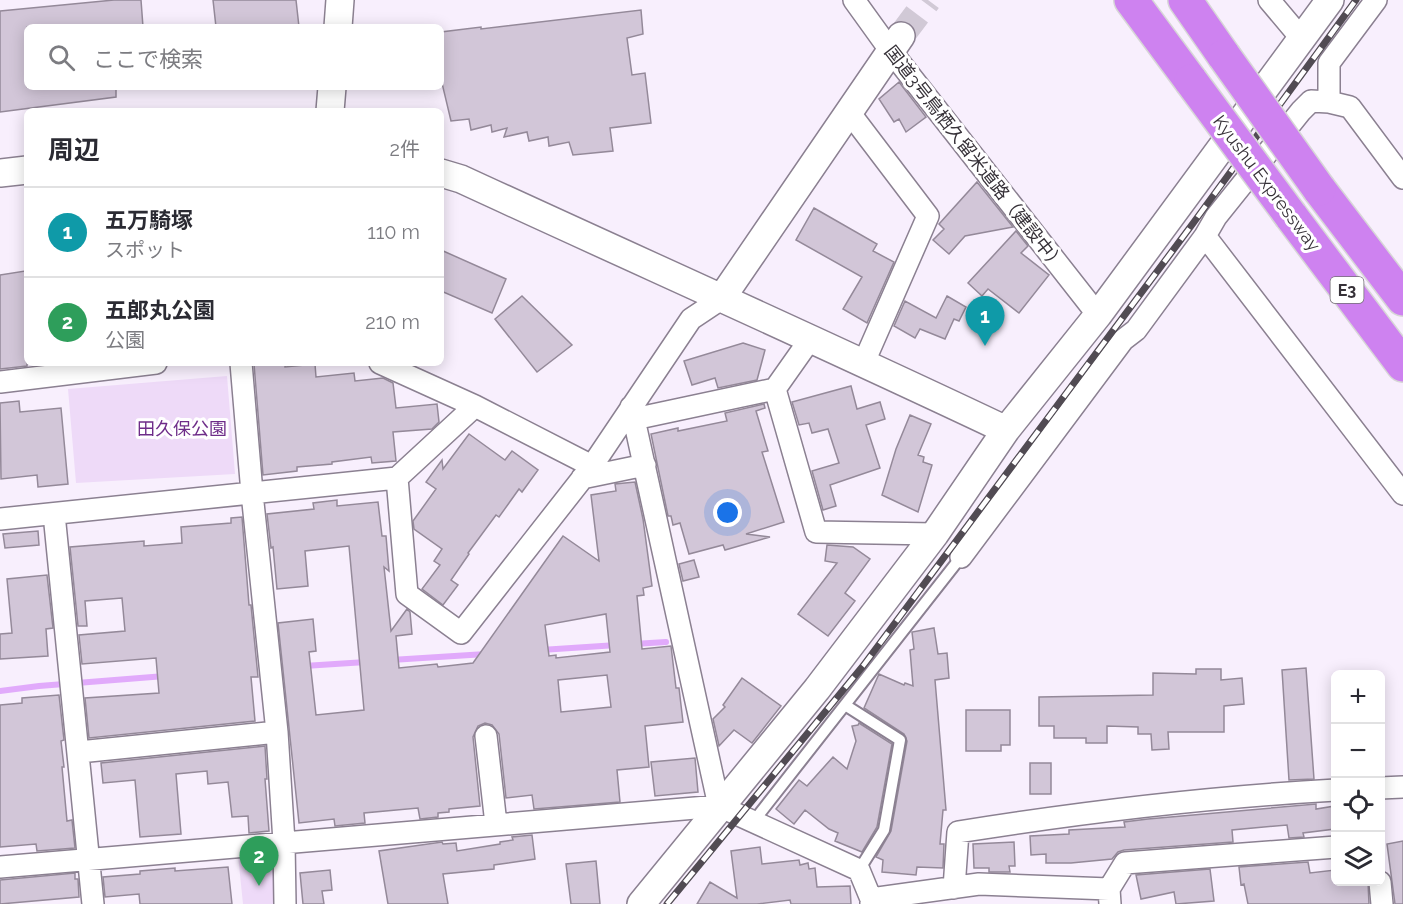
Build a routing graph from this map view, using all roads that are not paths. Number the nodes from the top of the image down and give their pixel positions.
1 (340, 0) edge
2 (854, 0) edge
3 (1118, 0) edge
4 (1131, 0) edge
5 (1185, 0) edge
6 (1269, 0) edge
7 (1330, 0) edge
8 (1376, 0) edge
9 (338, 24) edge
10 (1301, 38) junction
11 (895, 43) junction
12 (1191, 81) junction
13 (332, 90) edge
14 (1329, 102) junction
15 (330, 108) edge
16 (849, 112) junction
17 (24, 171) edge
18 (0, 173) edge
19 (444, 173) edge
20 (1403, 178) edge
21 (1205, 236) junction
22 (721, 299) junction
23 (1403, 299) edge
24 (1098, 315) junction
25 (811, 338) junction
26 (864, 362) junction
27 (1403, 364) edge
28 (131, 366) edge
29 (242, 366) edge
30 (387, 366) edge
31 (0, 382) edge
32 (775, 389) junction
33 (475, 406) junction
34 (633, 413) junction
35 (1006, 430) junction
36 (645, 465) junction
37 (587, 472) junction
38 (397, 478) junction
39 (252, 493) junction
40 (1403, 494) edge
41 (54, 514) junction
42 (0, 519) edge
43 (935, 534) junction
44 (961, 557) joint
45 (845, 705) junction
46 (277, 732) junction
47 (486, 736) dead end
48 (79, 752) junction
49 (1403, 787) edge
50 (1385, 788) edge
51 (1331, 790) edge
52 (719, 806) junction
53 (753, 822) junction
54 (496, 824) junction
55 (284, 842) junction
56 (1331, 847) edge
57 (89, 860) junction
58 (0, 867) edge
59 (859, 870) junction
60 (1380, 886) edge
61 (954, 888) junction
62 (1110, 897) edge
63 (871, 901) edge
64 (285, 902) edge
65 (93, 904) edge
66 (641, 904) edge
67 (1382, 904) edge

1 - 9 street
2 - 11 street, 国道3号鳥栖久留米道路（建設中）
3 - 12 lane
4 - 12 highway, Kyushu Expressway / E3
5 - 23 highway, E3, bridge
6 - 10 street
7 - 10 street
8 - 14 street
10 - 24 street
11 - 16 street
11 - 24 street, 国道3号鳥栖久留米道路（建設中）
12 - 27 highway, Kyushu Expressway / E3, bridge
13 - 15 street
14 - 20 street
14 - 21 street
16 - 22 street
16 - 26 street
17 - 18 street
19 - 22 street
21 - 40 street
21 - 44 street
22 - 25 street
22 - 34 street
24 - 35 street
25 - 26 street
25 - 32 street
26 - 35 street
28 - 31 street
29 - 39 street
30 - 33 street
32 - 34 street
32 - 43 street
33 - 37 street
33 - 38 street
34 - 36 street
34 - 37 street
35 - 43 street
36 - 37 street
36 - 52 street
37 - 38 street
38 - 39 street
39 - 41 street
39 - 46 street
41 - 42 street
41 - 48 street
43 - 52 street
44 - 45 lane
45 - 53 lane
45 - 59 lane
46 - 48 street
46 - 55 street
47 - 54 street
48 - 57 street
49 - 50 street
51 - 61 street
52 - 53 street
52 - 54 street
52 - 66 street
53 - 59 street
54 - 55 street
55 - 57 street
55 - 64 street
56 - 62 street
57 - 58 street
57 - 65 street
59 - 63 street
60 - 67 street
61 - 62 street
61 - 63 street

